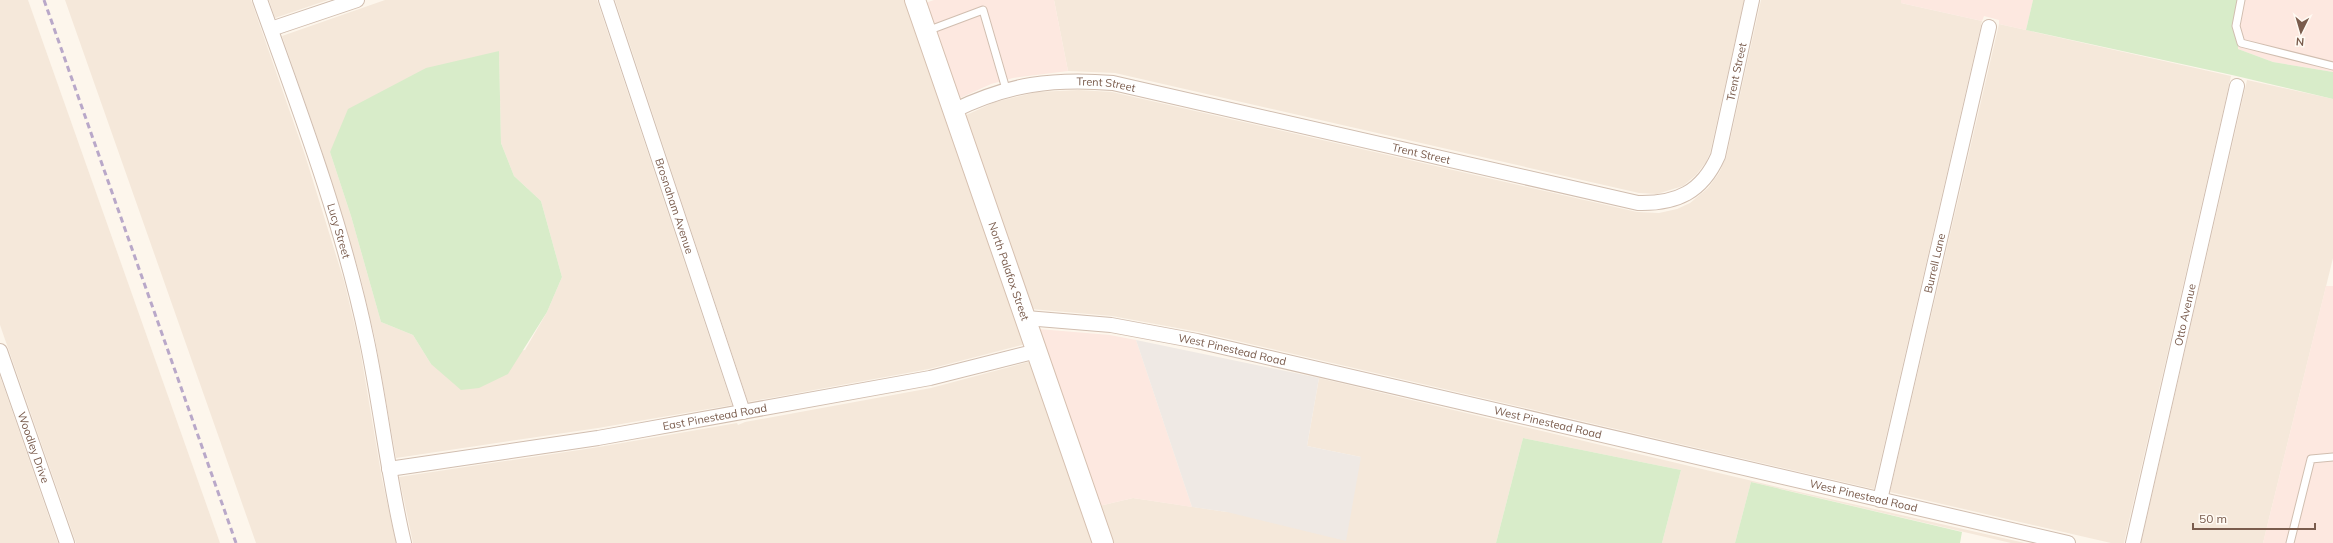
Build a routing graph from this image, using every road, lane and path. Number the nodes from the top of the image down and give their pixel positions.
1 (260, 0) edge
2 (357, 0) edge
3 (606, 0) edge
4 (914, 0) edge
5 (1752, 0) edge
6 (2241, 0) edge
7 (1989, 28) dead end
8 (271, 29) junction
9 (925, 32) junction
10 (2333, 66) edge
11 (2237, 86) dead end
12 (1006, 89) junction
13 (953, 111) junction
14 (1026, 318) junction
15 (1037, 350) junction
16 (0, 351) edge
17 (743, 412) junction
18 (2333, 457) edge
19 (389, 469) junction
20 (1880, 500) junction
21 (67, 543) edge
22 (404, 543) edge
23 (1103, 543) edge
24 (2068, 543) edge
25 (2133, 543) edge
26 (2290, 543) edge

1 - 8 street, Lucy Street
2 - 8 street
3 - 17 street, Brosnaham Avenue
4 - 9 main road, North Palafox Street
5 - 12 street, Trent Street
6 - 10 lane
7 - 20 street, Burrell Lane
8 - 19 street, Lucy Street
9 - 12 lane
9 - 13 main road, North Palafox Street
11 - 25 street, Otto Avenue
12 - 13 street, Trent Street
13 - 14 main road, North Palafox Street
14 - 15 main road, North Palafox Street
14 - 20 street, West Pinestead Road
15 - 17 street, East Pinestead Road
15 - 23 main road, North Palafox Street
16 - 21 street, Woodley Drive
17 - 19 street, East Pinestead Road
18 - 26 lane
19 - 22 street, Lucy Street
20 - 24 street, West Pinestead Road

